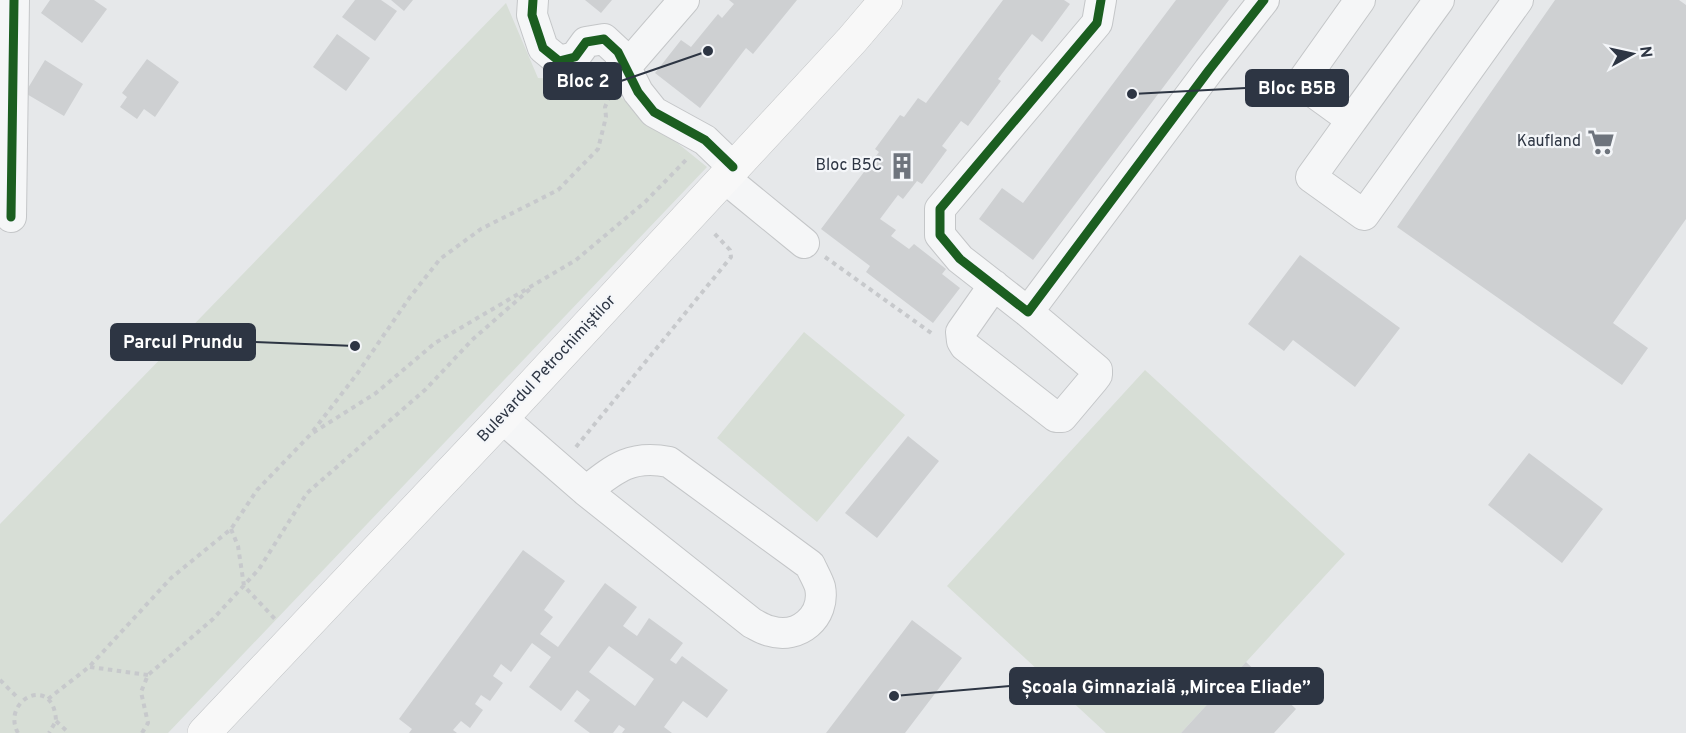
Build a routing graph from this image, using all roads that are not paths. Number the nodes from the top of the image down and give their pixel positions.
1 (14, 0) edge
2 (533, 0) edge
3 (684, 0) edge
4 (886, 0) edge
5 (1101, 0) edge
6 (1264, 0) edge
7 (1360, 0) edge
8 (1439, 0) edge
9 (1518, 0) edge
10 (625, 68) junction
11 (1352, 120) junction
12 (736, 178) junction
13 (11, 216) dead end
14 (804, 243) road end
15 (994, 285) junction
16 (1028, 312) junction
17 (502, 418) junction
18 (586, 491) junction
19 (204, 733) edge

1 - 13 street
2 - 10 street
3 - 10 street
4 - 12 main road, Bulevardul Petrochimiștilor
5 - 15 street
6 - 16 street
7 - 11 street
8 - 11 street
9 - 11 street
10 - 12 street
12 - 14 street
12 - 17 main road, Bulevardul Petrochimiștilor
15 - 16 street
15 - 16 street
17 - 18 street
17 - 19 main road, Bulevardul Petrochimiștilor
18 - 18 street

